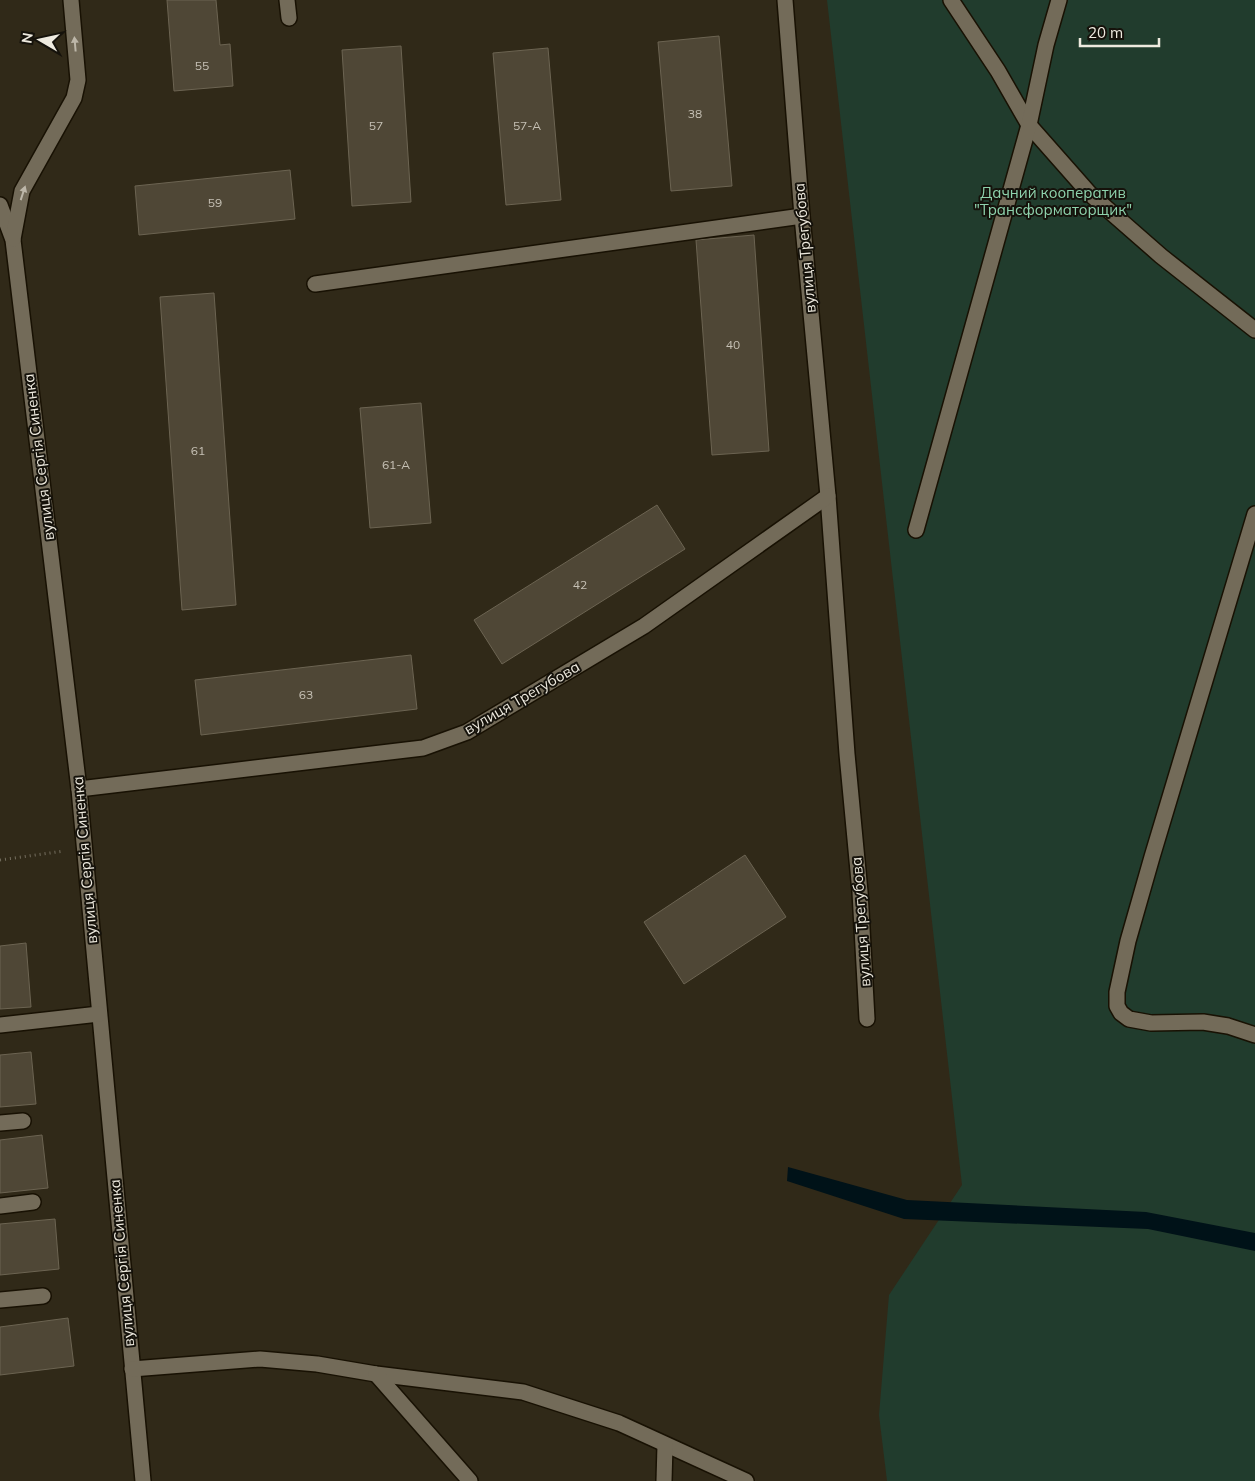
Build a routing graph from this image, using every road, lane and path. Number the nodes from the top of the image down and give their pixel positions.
1 (71, 0) edge
2 (287, 0) edge
3 (785, 0) edge
4 (951, 0) edge
5 (1059, 0) edge
6 (289, 18) dead end
7 (1029, 125) junction
8 (0, 205) edge
9 (802, 216) junction
10 (13, 240) junction
11 (315, 284) dead end
12 (1255, 330) edge
13 (828, 496) junction
14 (1255, 514) edge
15 (916, 530) dead end
16 (78, 789) junction
17 (84, 849) junction
18 (0, 860) edge
19 (99, 1014) junction
20 (867, 1019) dead end
21 (0, 1025) edge
22 (1255, 1035) edge
23 (23, 1121) dead end
24 (0, 1123) edge
25 (33, 1202) dead end
26 (0, 1206) edge
27 (43, 1296) dead end
28 (0, 1300) edge
29 (132, 1369) junction
30 (376, 1374) junction
31 (665, 1445) junction
32 (143, 1481) edge
33 (470, 1481) edge
34 (664, 1481) edge
35 (746, 1481) edge

10 -> 1 street, вулиця Сергія Синенка
2 - 6 street
3 - 9 street, вулиця Трегубова
4 - 7 street
5 - 7 street
7 - 12 street
7 - 15 street
8 - 10 street, вулиця Сергія Синенка
9 - 11 street
9 - 13 street, вулиця Трегубова
10 - 16 street, вулиця Сергія Синенка
13 - 16 street, вулиця Трегубова
13 - 20 street, вулиця Трегубова
14 - 22 street
16 - 17 street, вулиця Сергія Синенка
17 - 18 path
17 - 19 street, вулиця Сергія Синенка
19 - 21 street
19 - 29 street, вулиця Сергія Синенка
23 - 24 street
25 - 26 street
27 - 28 street
29 - 30 street
29 - 32 street, вулиця Сергія Синенка
30 - 31 street
30 - 33 street
31 - 34 street
31 - 35 street

